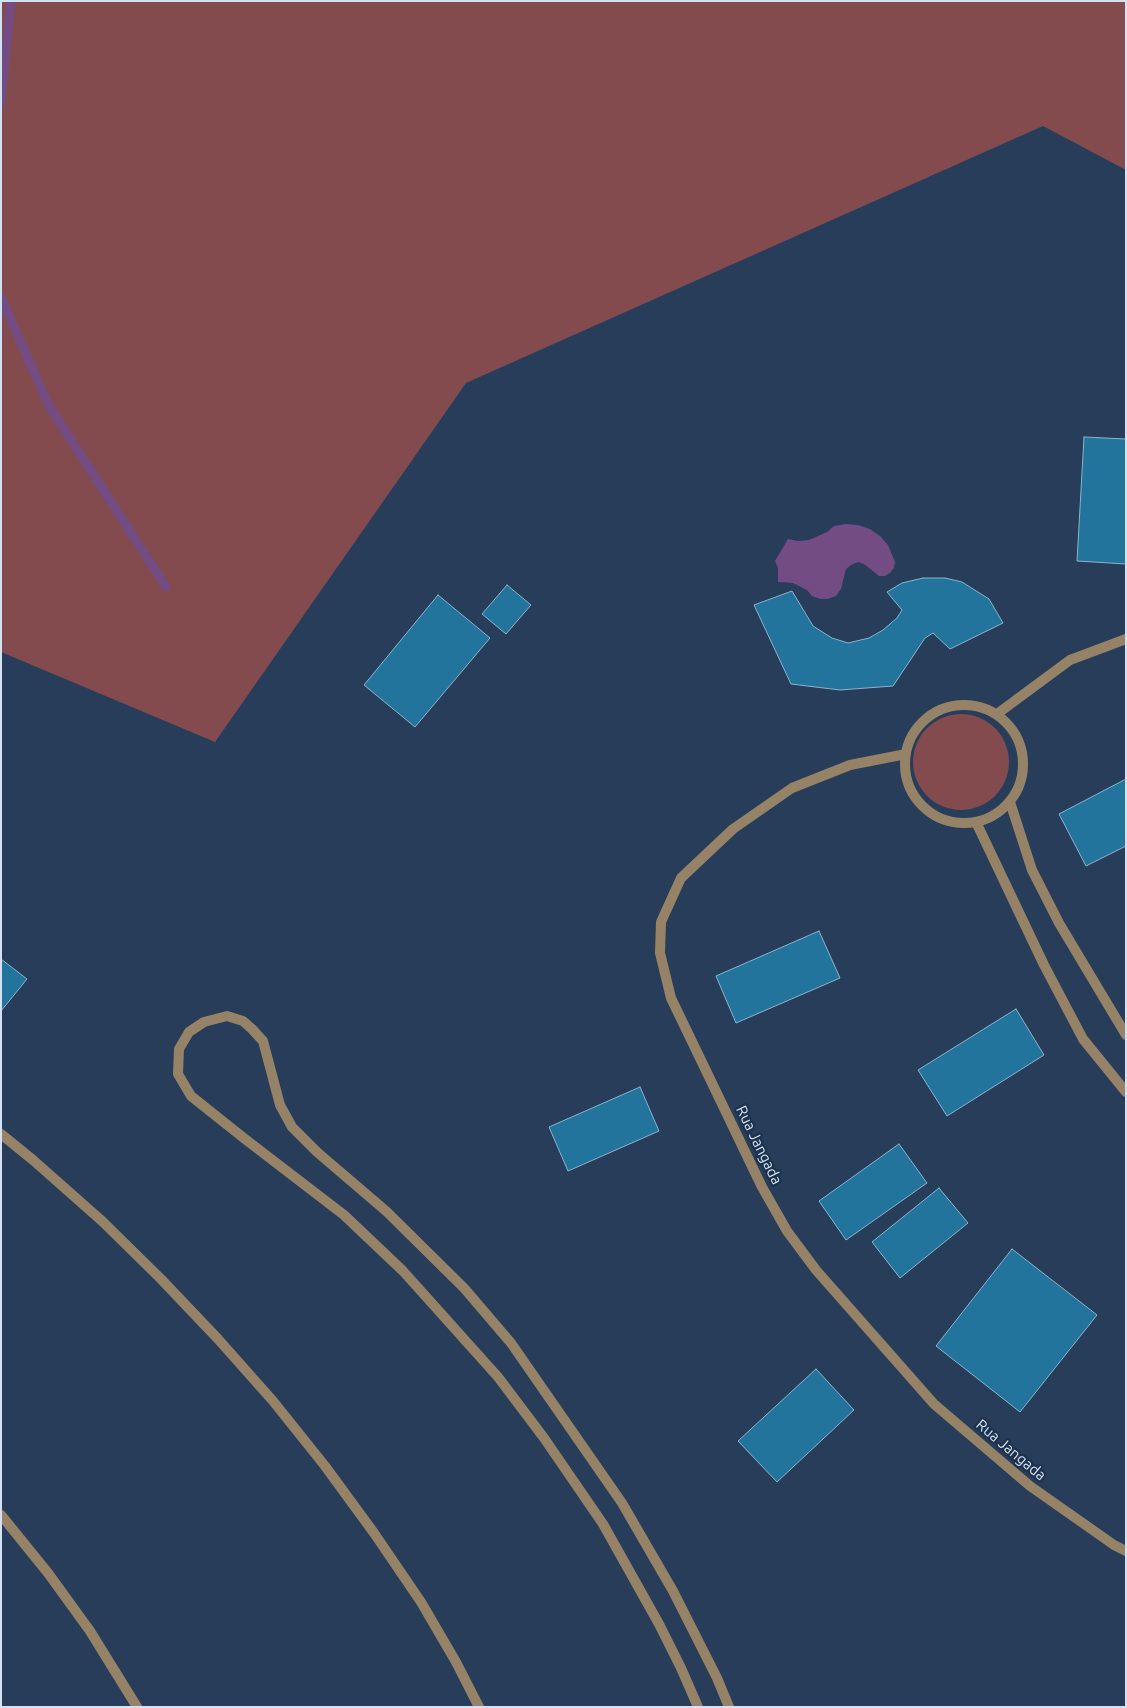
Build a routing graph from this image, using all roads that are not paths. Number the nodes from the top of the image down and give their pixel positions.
1 (1126, 639) edge
2 (997, 714) junction
3 (906, 754) junction
4 (1010, 802) junction
5 (976, 822) junction
6 (1126, 1035) edge
7 (1126, 1092) edge
8 (1, 1134) edge
9 (1, 1515) edge
10 (1126, 1551) edge
11 (137, 1707) edge
12 (478, 1707) edge
13 (698, 1707) edge
14 (730, 1707) edge

1 - 2 street
2 - 3 street
2 - 4 street
3 - 5 street
3 - 10 street, Rua Jangada
4 - 5 street
4 - 6 street
5 - 7 street
8 - 12 street
9 - 11 street
13 - 14 street

